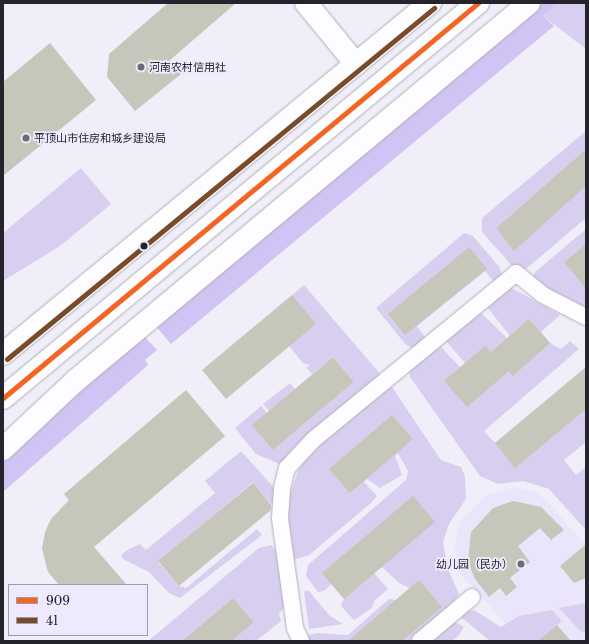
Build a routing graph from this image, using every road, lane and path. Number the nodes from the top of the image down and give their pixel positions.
1 (306, 3) edge
2 (430, 3) edge
3 (478, 3) edge
4 (529, 3) edge
5 (356, 64) junction
6 (586, 317) edge
7 (3, 354) edge
8 (3, 398) edge
9 (3, 449) edge
10 (472, 597) dead end
11 (301, 641) edge
12 (420, 641) edge

1 - 5 main road
2 - 5 main road
3 - 8 main road
4 - 9 main road
5 - 7 main road
6 - 11 street
10 - 12 street

